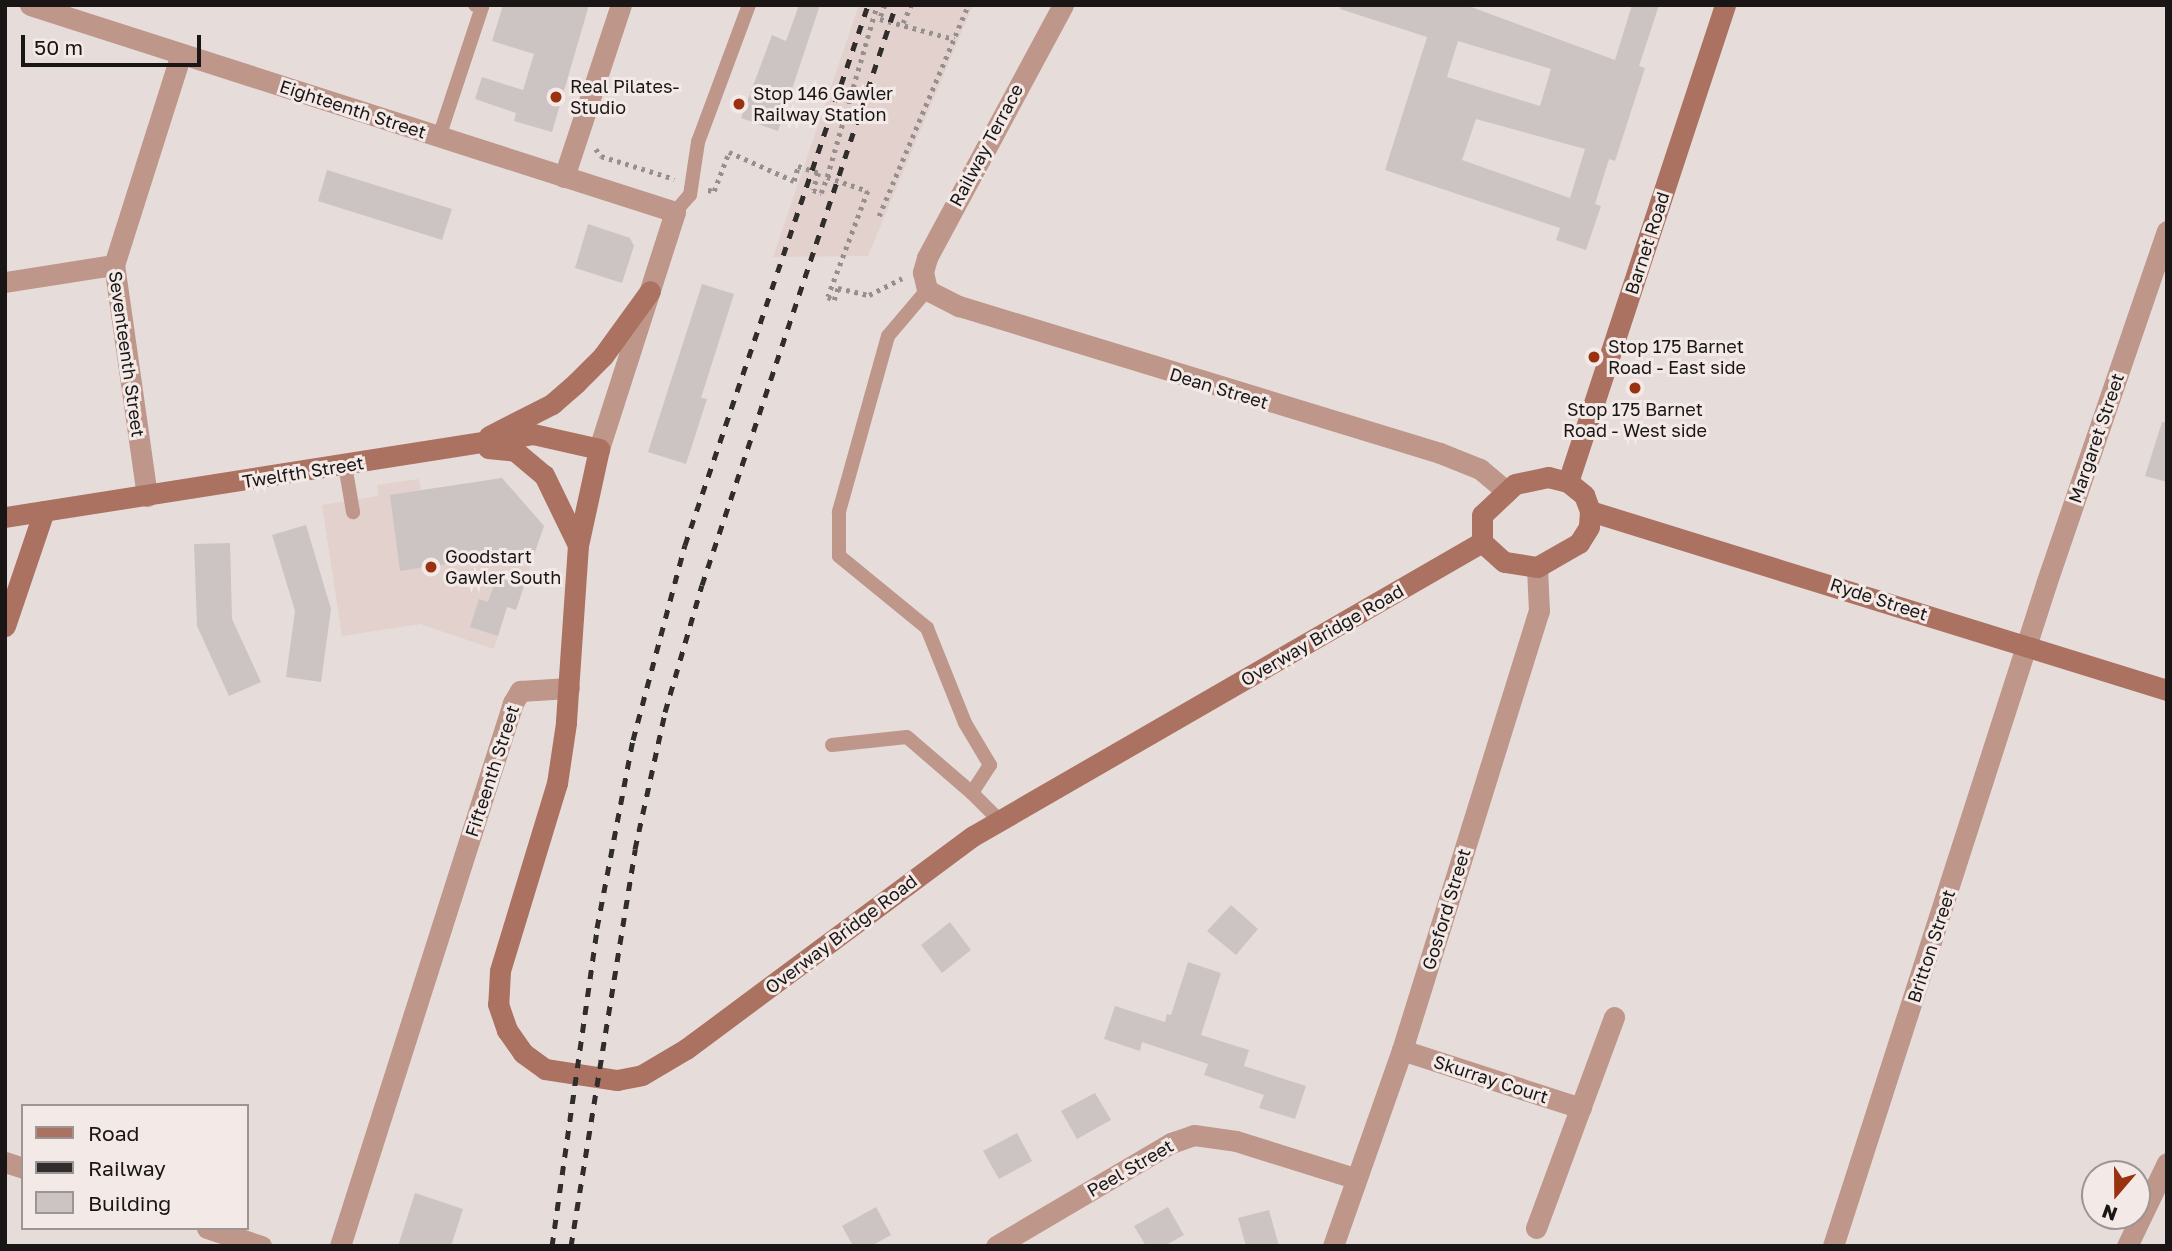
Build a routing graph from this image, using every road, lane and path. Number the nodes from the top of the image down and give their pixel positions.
1 (30, 5) edge
2 (475, 5) edge
3 (621, 5) edge
4 (748, 5) edge
5 (877, 5) edge
6 (885, 5) edge
7 (911, 5) edge
8 (968, 5) edge
9 (1063, 5) edge
10 (1725, 5) edge
11 (903, 23) junction
12 (954, 39) junction
13 (181, 54) junction
14 (439, 137) junction
15 (595, 148) dead end
16 (564, 177) junction
17 (827, 177) junction
18 (679, 180) dead end
19 (705, 189) dead end
20 (676, 212) junction
21 (879, 216) dead end
22 (2167, 231) edge
23 (114, 265) junction
24 (925, 281) junction
25 (5, 282) edge
26 (650, 291) junction
27 (468, 446) junction
28 (599, 449) junction
29 (345, 465) junction
30 (1568, 482) junction
31 (1507, 492) junction
32 (147, 496) junction
33 (1590, 510) junction
34 (44, 511) junction
35 (353, 512) dead end
36 (5, 517) edge
37 (1482, 542) junction
38 (578, 545) junction
39 (1536, 567) junction
40 (5, 626) edge
41 (2027, 647) junction
42 (569, 688) junction
43 (2167, 690) edge
44 (832, 745) dead end
45 (972, 793) junction
46 (1000, 821) junction
47 (1614, 1017) dead end
48 (1402, 1050) junction
49 (1581, 1108) junction
50 (2167, 1163) edge
51 (1354, 1178) junction
52 (1536, 1228) dead end
53 (213, 1230) edge
54 (261, 1246) edge
55 (340, 1246) edge
56 (996, 1246) edge
57 (1333, 1246) edge
58 (1833, 1246) edge
59 (2127, 1246) edge

1 - 13 street, Eighteenth Street
2 - 14 lane
3 - 16 street
4 - 20 lane
5 - 17 path
6 - 11 path
7 - 11 path
8 - 12 path
9 - 24 street, Railway Terrace
10 - 30 main road, Barnet Road
11 - 12 path
12 - 21 path
13 - 14 street, Eighteenth Street
13 - 23 street, Seventeenth Street
14 - 16 street, Eighteenth Street
15 - 18 path
16 - 20 street, Eighteenth Street
17 - 19 path
17 - 24 path
20 - 26 street
22 - 41 street, Margaret Street
23 - 25 street
23 - 32 street, Seventeenth Street
24 - 31 street, Dean Street
24 - 45 lane
26 - 27 main road
26 - 28 street
27 - 28 main road, Twelfth Street
27 - 29 main road, Twelfth Street
27 - 38 main road
28 - 38 main road
29 - 32 main road, Twelfth Street
29 - 35 lane
30 - 31 main road
30 - 33 main road
31 - 37 main road
32 - 34 main road, Twelfth Street
33 - 39 main road
33 - 41 main road, Ryde Street
34 - 36 main road, Twelfth Street
34 - 40 main road
37 - 39 main road
37 - 46 main road, Overway Bridge Road
38 - 42 main road
39 - 48 street, Gosford Street
41 - 43 main road, Ryde Street
41 - 58 street, Britton Street
42 - 46 main road, Overway Bridge Road
42 - 55 street, Fifteenth Street
44 - 45 lane
45 - 46 lane
47 - 49 street
48 - 49 street, Skurray Court
48 - 51 street, Gosford Street
49 - 52 street
50 - 59 street
51 - 56 street, Peel Street
51 - 57 street, Gosford Street
53 - 54 street

